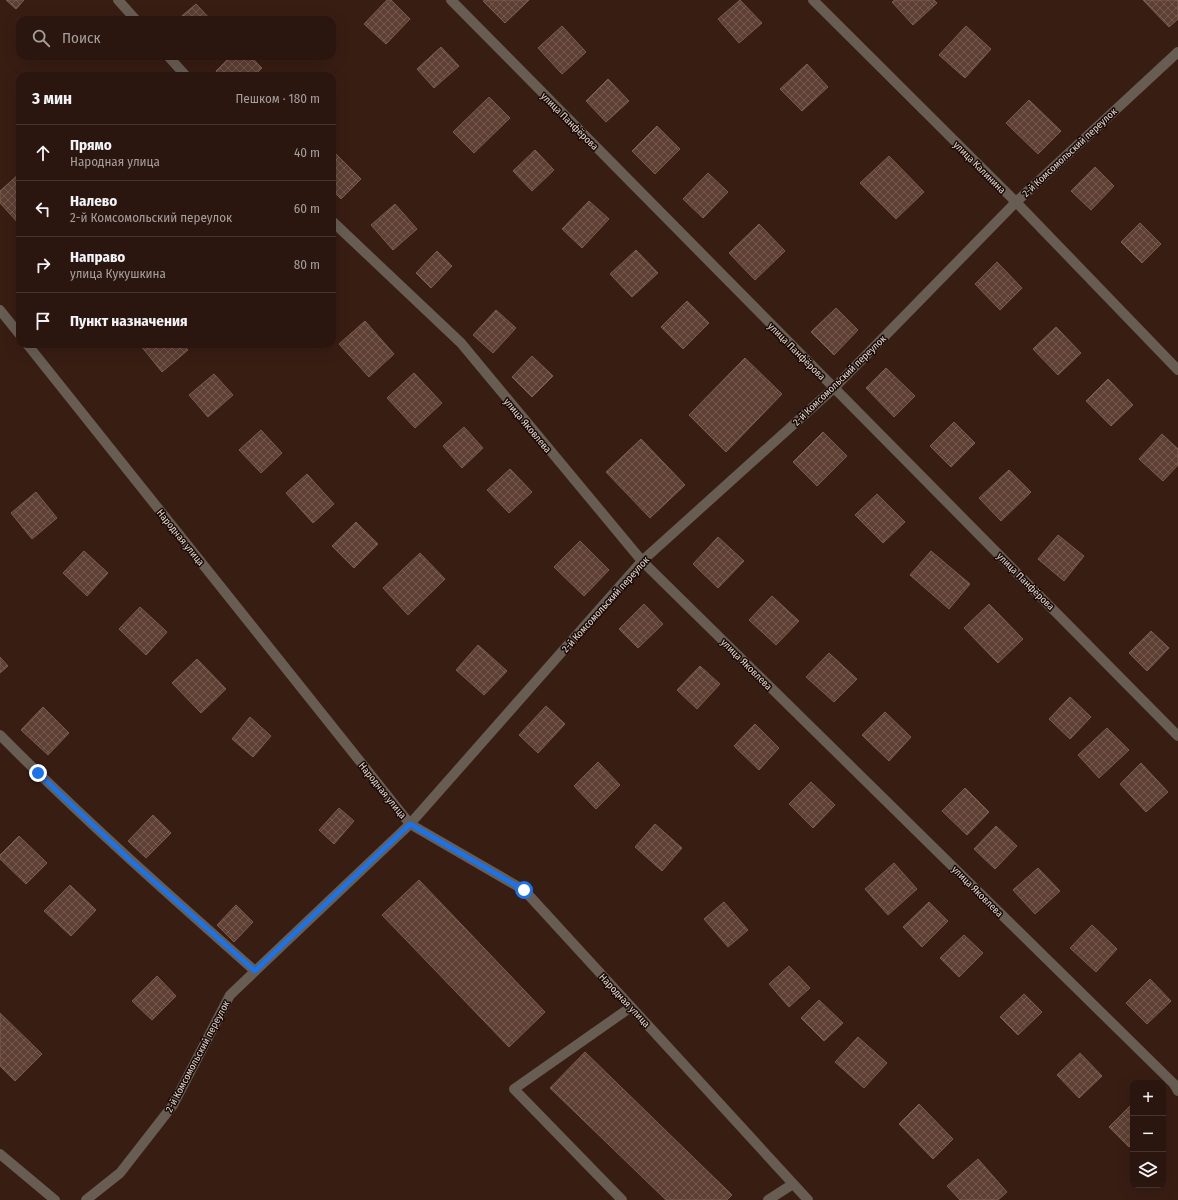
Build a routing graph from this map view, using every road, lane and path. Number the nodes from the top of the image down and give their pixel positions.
1 (118, 0) edge
2 (451, 0) edge
3 (813, 0) edge
4 (132, 16) edge
5 (1178, 52) edge
6 (172, 60) edge
7 (182, 72) edge
8 (1016, 202) junction
9 (336, 224) edge
10 (0, 310) edge
11 (16, 330) edge
12 (30, 348) edge
13 (1178, 370) edge
14 (834, 388) junction
15 (642, 561) junction
16 (0, 734) edge
17 (1178, 736) edge
18 (410, 824) junction
19 (255, 971) junction
20 (631, 1007) junction
21 (1178, 1091) edge
22 (0, 1154) edge
23 (793, 1184) junction
24 (55, 1200) edge
25 (86, 1200) edge
26 (622, 1200) edge
27 (768, 1200) edge
28 (808, 1200) edge

1 - 4 street
2 - 14 street, улица Панфёрова
3 - 8 street, улица Калинина
5 - 8 street, 2-й Комсомольский переулок
6 - 7 street
8 - 13 street, улица Калинина
8 - 14 street, 2-й Комсомольский переулок
9 - 15 street, улица Яковлева
10 - 11 street
12 - 18 street, Народная улица
14 - 15 street, 2-й Комсомольский переулок
14 - 17 street, улица Панфёрова
15 - 18 street, 2-й Комсомольский переулок
15 - 21 street, улица Яковлева
16 - 19 street
18 - 19 street, 2-й Комсомольский переулок
18 - 20 street, Народная улица
19 - 25 street, 2-й Комсомольский переулок
20 - 23 street, Народная улица
20 - 26 street
22 - 24 street
23 - 27 street
23 - 28 street, Народная улица

